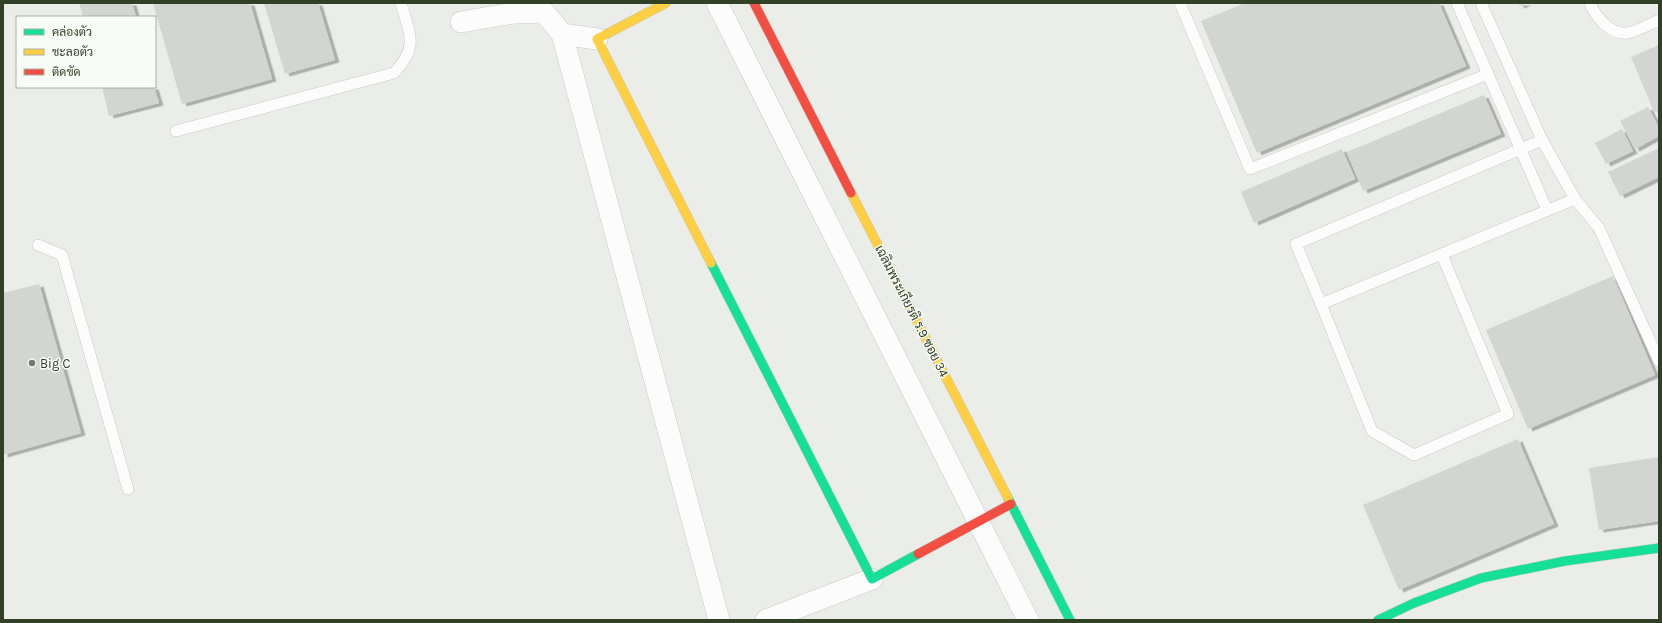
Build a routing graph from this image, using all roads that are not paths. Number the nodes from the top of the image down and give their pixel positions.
1 (401, 3) edge
2 (666, 3) edge
3 (717, 3) edge
4 (754, 3) edge
5 (1180, 3) edge
6 (1457, 3) edge
7 (1481, 3) edge
8 (1590, 3) edge
9 (1659, 20) edge
10 (461, 22) dead end
11 (562, 34) junction
12 (597, 39) junction
13 (1488, 74) junction
14 (176, 131) dead end
15 (1542, 140) junction
16 (1521, 149) junction
17 (1575, 199) junction
18 (1547, 210) junction
19 (38, 245) dead end
20 (1442, 255) junction
21 (1321, 304) junction
22 (1659, 361) edge
23 (128, 489) dead end
24 (1011, 504) junction
25 (978, 521) junction
26 (1659, 548) edge
27 (872, 579) junction
28 (719, 620) edge
29 (766, 620) edge
30 (1028, 620) edge
31 (1070, 620) edge
32 (1378, 620) edge

1 - 14 lane
2 - 12 street
3 - 25 street
4 - 24 street, เฉลิมพระเกียรติ ร.9 ซอย 34
5 - 13 lane
6 - 13 lane
7 - 15 lane
8 - 9 lane
10 - 11 street
11 - 12 street
11 - 28 street
12 - 27 street
13 - 16 lane
15 - 16 lane
15 - 17 lane
16 - 18 lane
16 - 21 lane
17 - 18 lane
17 - 22 lane
18 - 20 lane
19 - 23 lane
20 - 21 lane
20 - 21 lane
24 - 25 street
24 - 31 street, เฉลิมพระเกียรติ ร.9 ซอย 34
25 - 27 street
25 - 30 street
26 - 32 street
27 - 29 street

